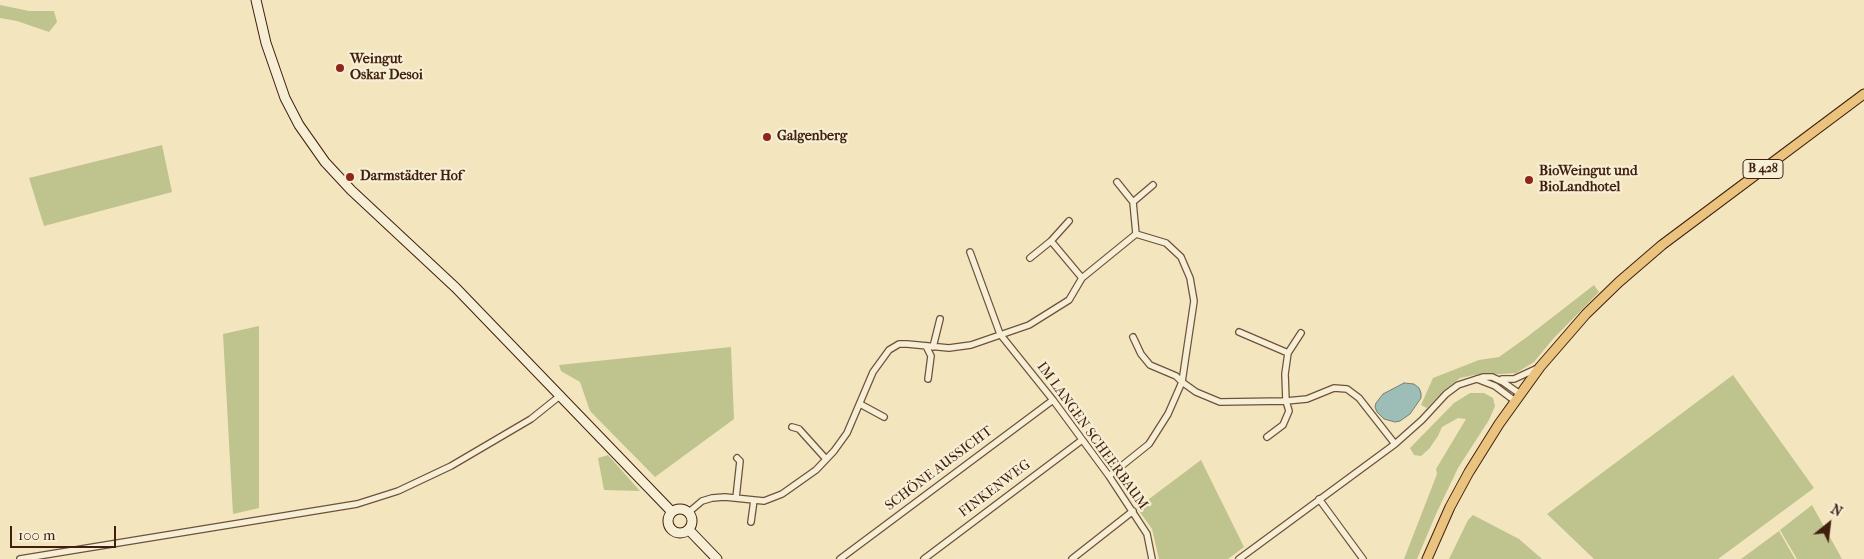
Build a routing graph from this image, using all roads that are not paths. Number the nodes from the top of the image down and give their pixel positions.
1 (256, 0) edge
2 (1864, 94) edge
3 (1118, 182) dead end
4 (1153, 186) dead end
5 (1133, 202) junction
6 (1069, 221) dead end
7 (1136, 234) junction
8 (1051, 241) junction
9 (970, 252) dead end
10 (1030, 258) dead end
11 (1082, 278) junction
12 (940, 319) dead end
13 (1239, 332) dead end
14 (1301, 333) dead end
15 (1000, 334) junction
16 (1133, 337) dead end
17 (926, 346) junction
18 (933, 347) junction
19 (1288, 353) junction
20 (1540, 367) junction
21 (928, 379) dead end
22 (1477, 379) junction
23 (1499, 379) junction
24 (1182, 382) junction
25 (561, 395) junction
26 (1517, 397) junction
27 (1053, 400) junction
28 (1286, 401) junction
29 (860, 404) junction
30 (884, 417) dead end
31 (792, 427) dead end
32 (1267, 437) dead end
33 (1082, 440) junction
34 (1394, 444) junction
35 (737, 458) dead end
36 (826, 459) junction
37 (1109, 476) junction
38 (736, 498) junction
39 (1319, 499) junction
40 (754, 500) junction
41 (1133, 511) junction
42 (672, 512) junction
43 (689, 512) junction
44 (751, 522) dead end
45 (689, 530) junction
46 (20, 559) edge
47 (717, 559) edge
48 (840, 559) edge
49 (924, 559) edge
50 (1072, 559) edge
51 (1152, 559) edge
52 (1239, 559) edge
53 (1363, 559) edge
54 (1427, 559) edge

1 - 25 main road
2 - 20 main road, B 428
3 - 5 street
4 - 5 street
5 - 7 street
6 - 8 street
7 - 11 street
7 - 24 street
8 - 10 street
8 - 11 street
9 - 15 street, IM LANGEN SCHEERBAUM
11 - 15 street
12 - 18 street
13 - 19 street
14 - 19 street
15 - 18 street
15 - 27 street, IM LANGEN SCHEERBAUM
16 - 24 street
17 - 18 street
17 - 21 street
17 - 29 street
19 - 28 street
20 - 23 street
20 - 26 main road, B 428
22 - 23 street
22 - 26 street
22 - 34 street
23 - 26 street
24 - 28 street
24 - 37 street
25 - 42 main road
25 - 46 street
26 - 54 main road, B 428
27 - 33 street, IM LANGEN SCHEERBAUM
27 - 48 street, SCHÖNE AUSSICHT
28 - 32 street
28 - 34 street
29 - 30 street
29 - 36 street
31 - 36 street
33 - 37 street, IM LANGEN SCHEERBAUM
33 - 49 street, FINKENWEG
34 - 39 street
35 - 38 street
36 - 40 street
37 - 41 street, IM LANGEN SCHEERBAUM
38 - 40 street
38 - 43 street
39 - 52 street
39 - 53 street
40 - 44 street
41 - 50 street
41 - 51 street, IM LANGEN SCHEERBAUM
42 - 43 main road
42 - 45 main road
43 - 45 main road
45 - 47 main road

